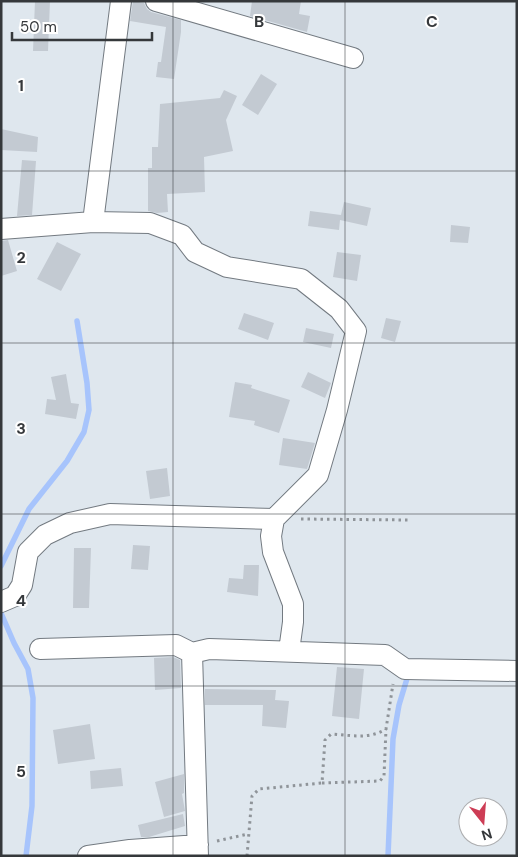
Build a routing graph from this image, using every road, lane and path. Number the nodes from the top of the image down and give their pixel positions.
1 (121, 1) edge
2 (156, 1) edge
3 (353, 58) dead end
4 (93, 222) junction
5 (1, 229) edge
6 (274, 519) junction
7 (408, 520) dead end
8 (3, 602) edge
9 (40, 649) dead end
10 (289, 651) junction
11 (192, 653) junction
12 (406, 667) junction
13 (517, 671) edge
14 (386, 729) junction
15 (322, 783) junction
16 (248, 834) junction
17 (198, 851) edge
18 (88, 856) edge
19 (248, 856) edge

1 - 4 street
2 - 3 street
4 - 5 street
4 - 6 street
6 - 7 path
6 - 8 street
6 - 10 street
9 - 11 street
10 - 11 street
10 - 12 street
11 - 17 street
12 - 13 street
12 - 14 path
14 - 15 path
14 - 15 path
15 - 16 path
16 - 17 path
16 - 19 path
17 - 18 street

